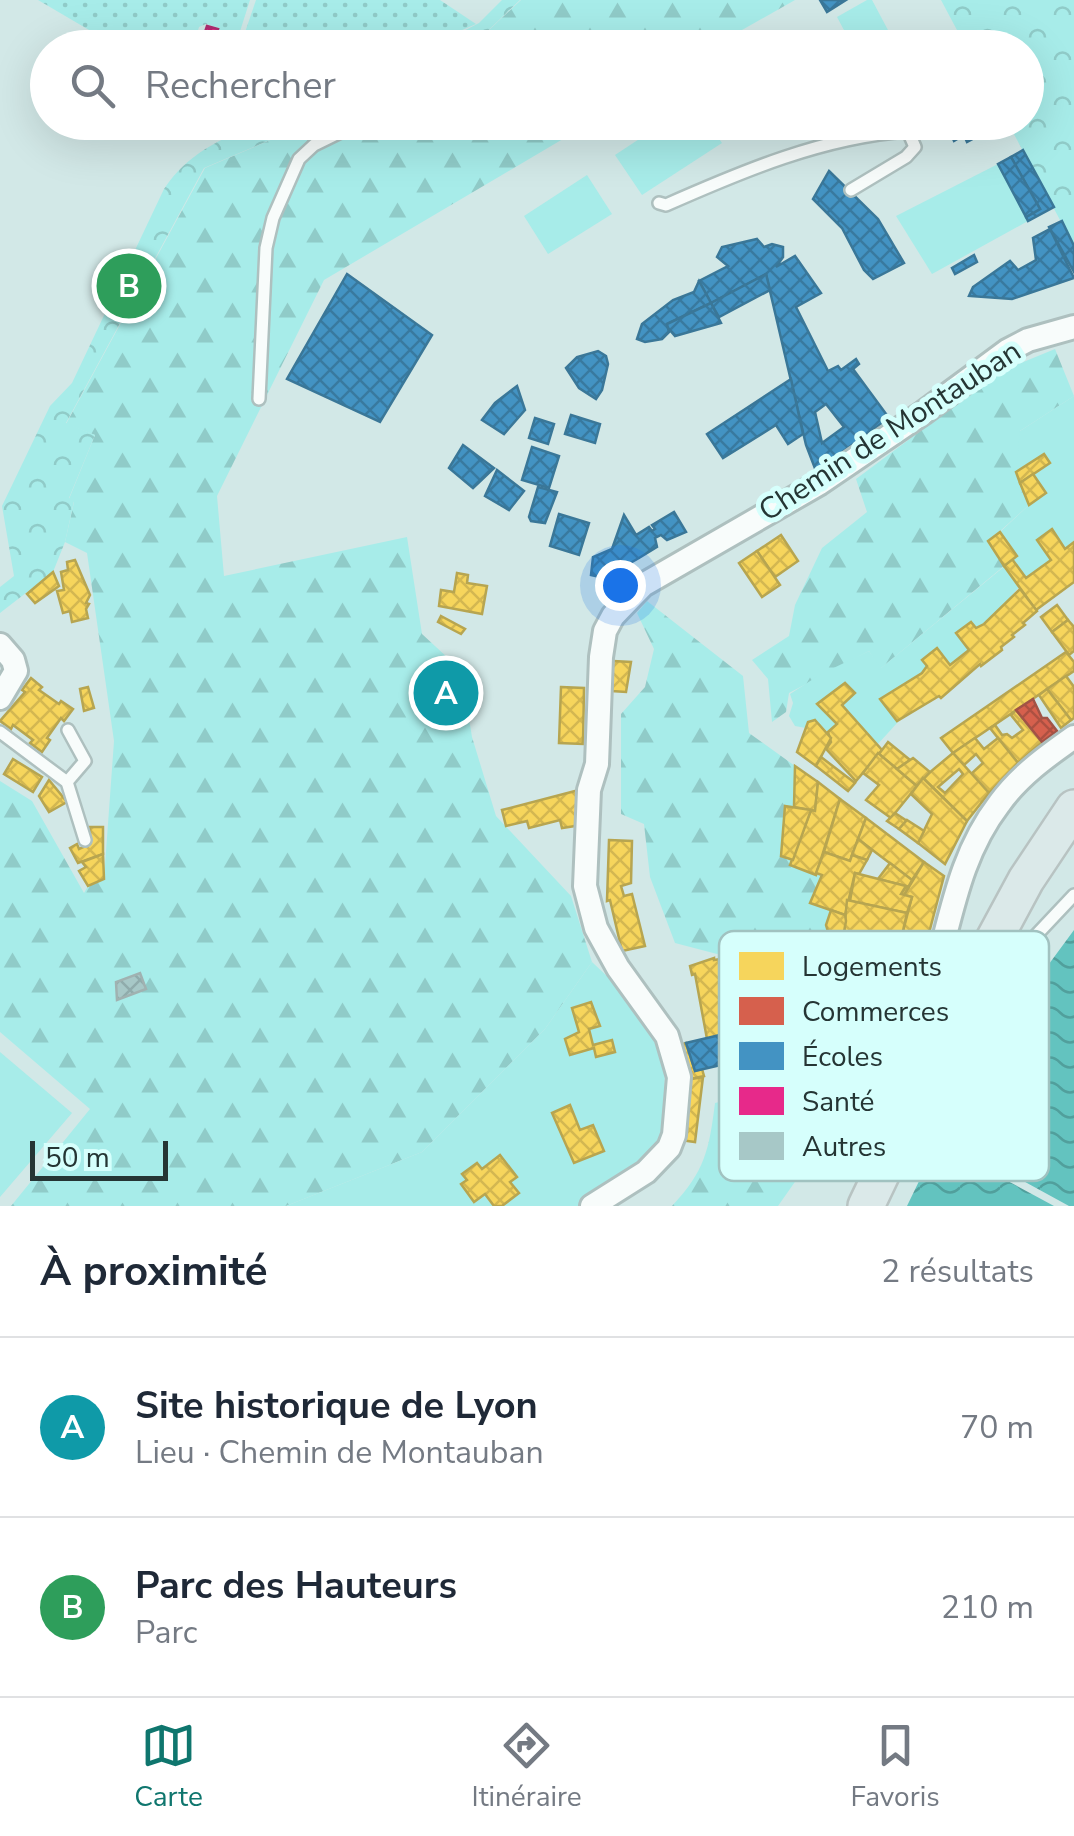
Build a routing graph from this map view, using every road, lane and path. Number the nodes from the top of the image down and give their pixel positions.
1 (324, 140) edge
2 (844, 140) edge
3 (912, 140) edge
4 (851, 190) dead end
5 (659, 204) dead end
6 (1074, 327) edge
7 (258, 399) dead end
8 (0, 644) edge
9 (0, 698) edge
10 (68, 730) dead end
11 (0, 732) edge
12 (1074, 736) edge
13 (67, 782) junction
14 (1074, 808) edge
15 (85, 840) dead end
16 (1074, 895) edge
17 (944, 931) edge
18 (998, 931) edge
19 (1040, 931) edge
20 (878, 1181) edge
21 (592, 1206) edge
22 (866, 1206) edge

1 - 7 lane
2 - 5 lane
3 - 4 lane
6 - 21 street, Chemin de Montauban
8 - 9 street
10 - 13 lane
11 - 13 lane
12 - 17 street
13 - 15 lane
14 - 18 main road
16 - 19 lane
20 - 22 main road

